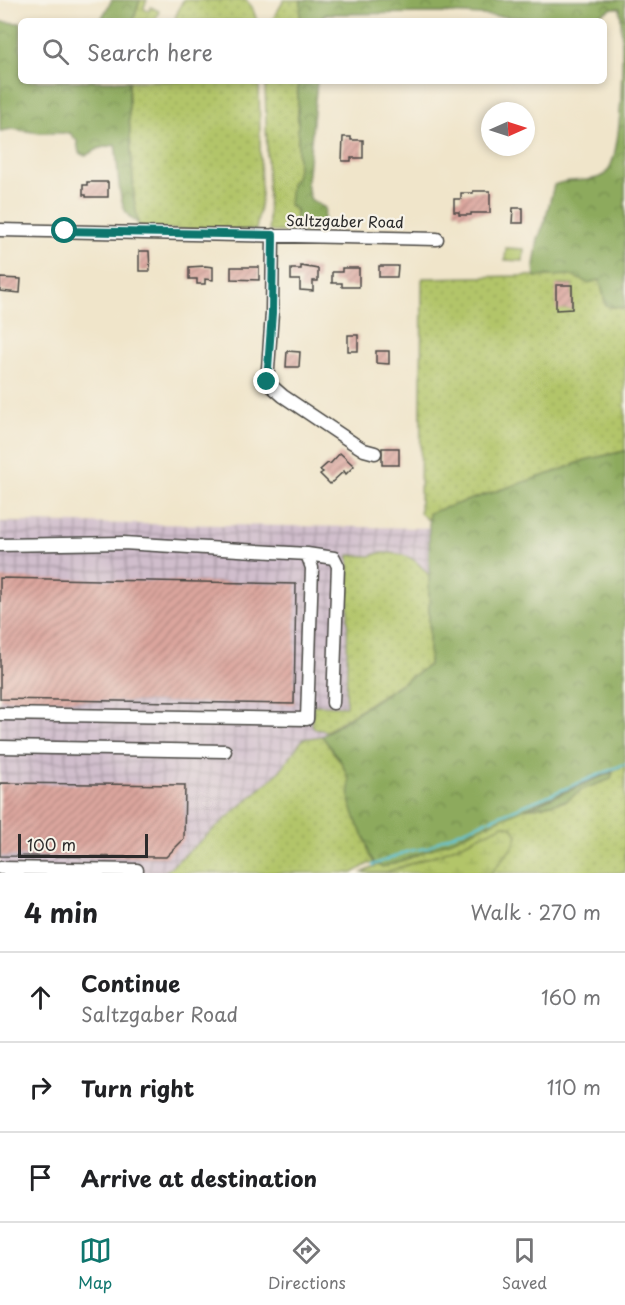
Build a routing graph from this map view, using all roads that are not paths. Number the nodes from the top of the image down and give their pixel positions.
1 (0, 230) edge
2 (273, 235) junction
3 (437, 239) dead end
4 (375, 453) dead end
5 (0, 545) edge
6 (308, 554) junction
7 (333, 703) dead end
8 (0, 714) edge
9 (0, 747) edge
10 (225, 751) dead end
11 (0, 867) edge
12 (136, 870) dead end

1 - 2 street, Saltzgaber Road
2 - 3 street, Saltzgaber Road
2 - 4 street
5 - 6 street
6 - 7 street
6 - 8 street
9 - 10 street
11 - 12 street

